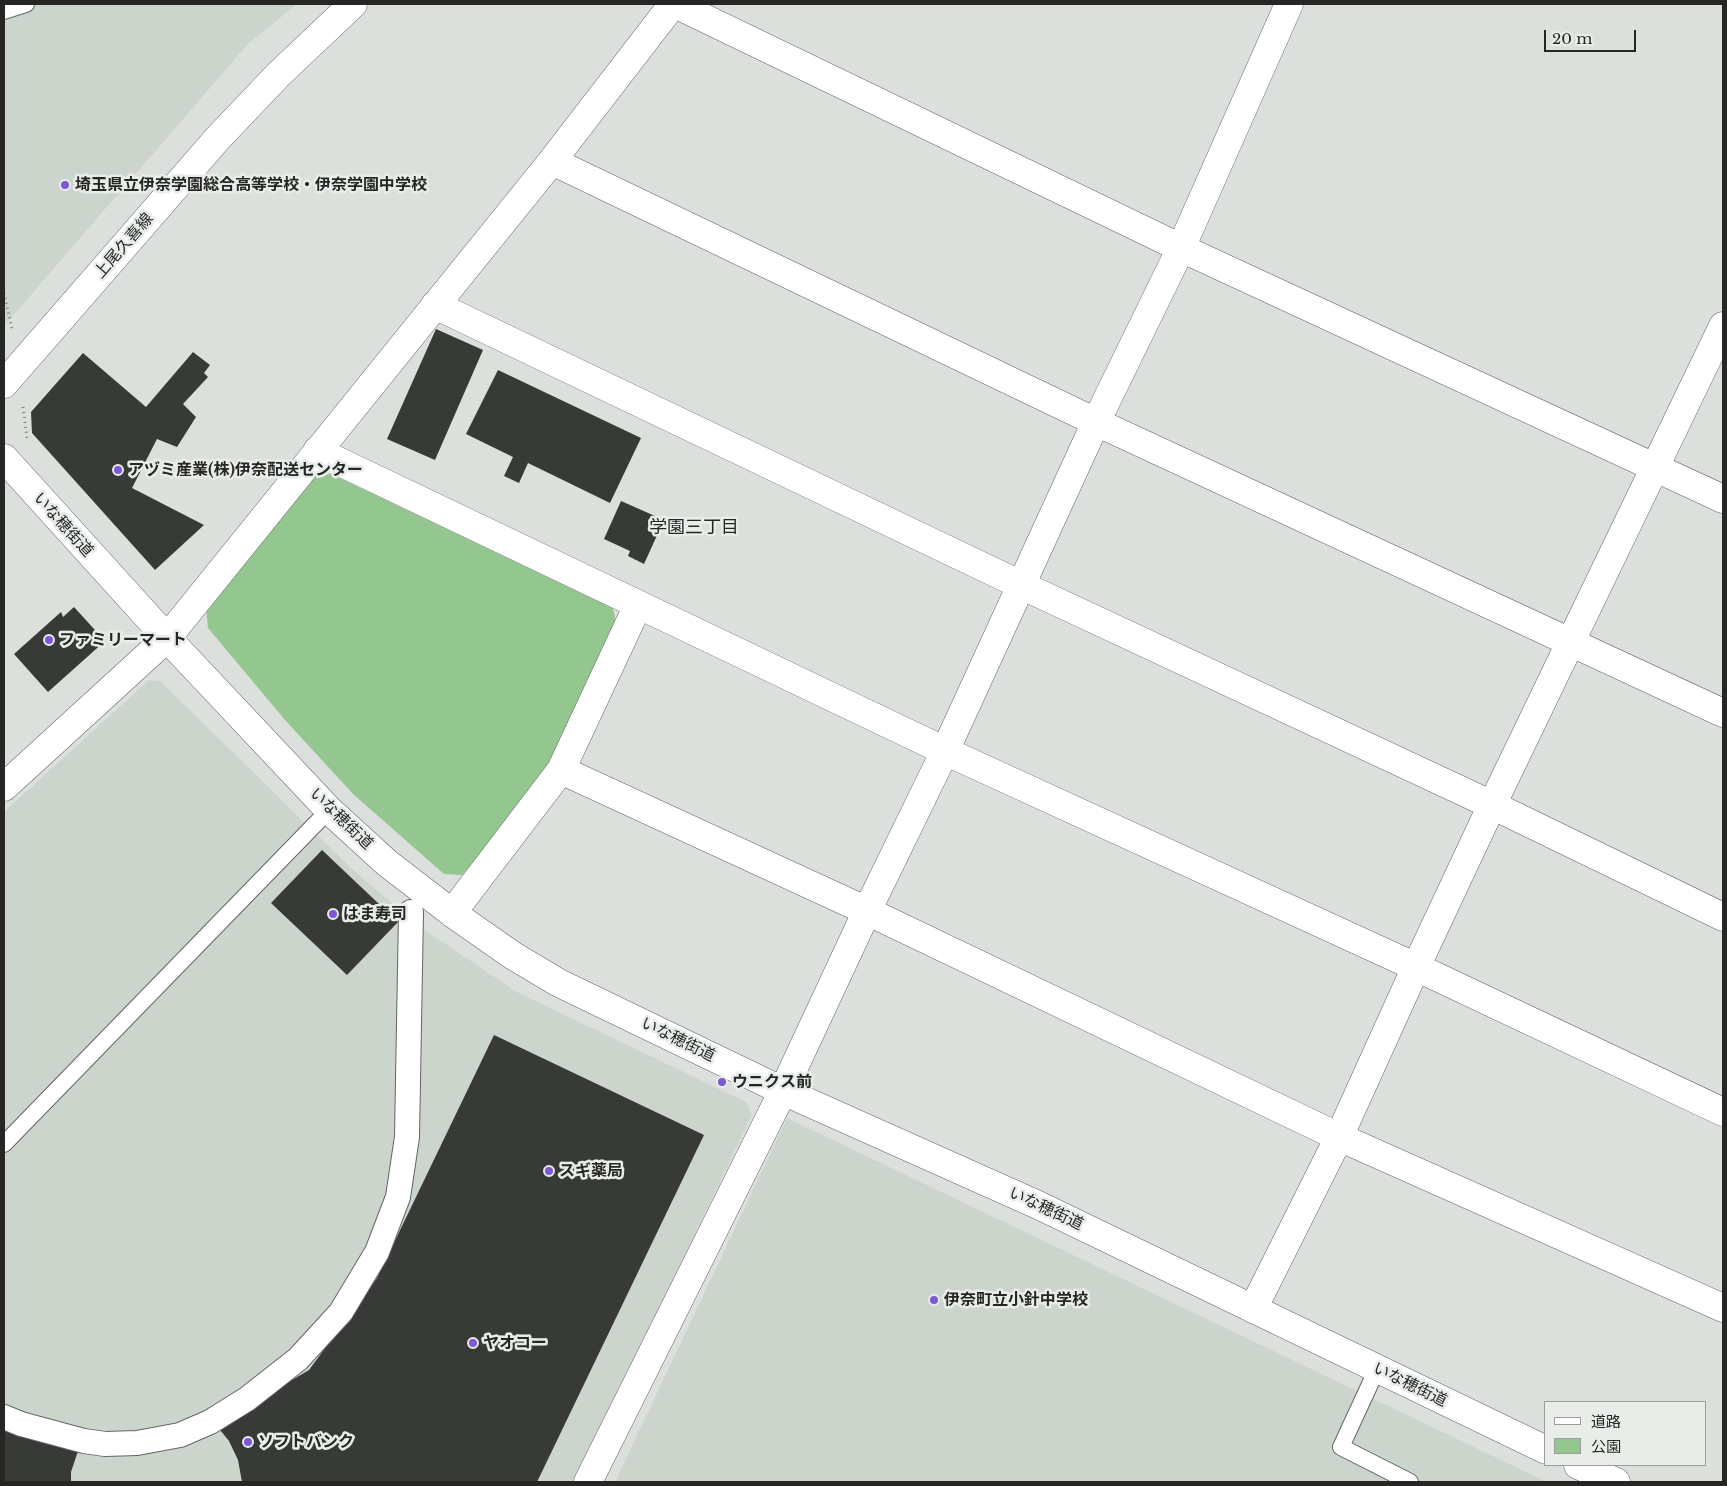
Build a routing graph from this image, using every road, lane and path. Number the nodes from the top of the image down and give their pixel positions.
1 (26, 4) edge
2 (353, 4) edge
3 (674, 4) edge
4 (1289, 4) edge
5 (4, 11) edge
6 (552, 161) junction
7 (1181, 248) junction
8 (4, 293) edge
9 (435, 305) junction
10 (1723, 326) edge
11 (12, 329) dead end
12 (13, 393) edge
13 (1096, 422) junction
14 (27, 440) dead end
15 (317, 451) junction
16 (4, 458) edge
17 (1656, 467) junction
18 (1723, 499) edge
19 (1021, 585) junction
20 (638, 605) junction
21 (166, 638) junction
22 (1572, 642) junction
23 (1723, 713) edge
24 (945, 751) junction
25 (561, 770) junction
26 (4, 788) edge
27 (1492, 805) junction
28 (329, 810) junction
29 (867, 911) junction
30 (411, 912) dead end
31 (452, 913) junction
32 (1723, 917) edge
33 (1416, 967) junction
34 (783, 1091) junction
35 (1723, 1112) edge
36 (1339, 1137) junction
37 (4, 1144) edge
38 (1723, 1308) edge
39 (1254, 1309) junction
40 (1377, 1370) junction
41 (4, 1417) edge
42 (1544, 1449) edge
43 (1580, 1466) edge
44 (588, 1482) edge
45 (1410, 1482) edge
46 (1616, 1482) edge

1 - 5 lane
2 - 12 street, 上尾久喜線
3 - 6 street
3 - 7 street
4 - 7 street
6 - 9 street
6 - 13 street
7 - 13 street
7 - 17 street
8 - 11 path
9 - 15 street
9 - 19 street
10 - 17 street
12 - 14 path
13 - 19 street
13 - 22 street
15 - 20 street
15 - 21 street
16 - 21 street, いな穂街道
17 - 18 street
17 - 22 street
19 - 24 street
19 - 27 street
20 - 24 street
20 - 25 street
21 - 26 street
21 - 28 street, いな穂街道
22 - 23 street
22 - 27 street
24 - 29 street
24 - 33 street
25 - 29 street
25 - 31 street
27 - 32 street
27 - 33 street
28 - 31 street, いな穂街道
28 - 37 lane
29 - 34 street
29 - 36 street
30 - 41 street
31 - 34 street, いな穂街道
33 - 35 street
33 - 36 street
34 - 39 street, いな穂街道
34 - 44 street
36 - 38 street
36 - 39 street
39 - 40 street, いな穂街道
40 - 42 street, いな穂街道
40 - 45 lane
43 - 46 street

